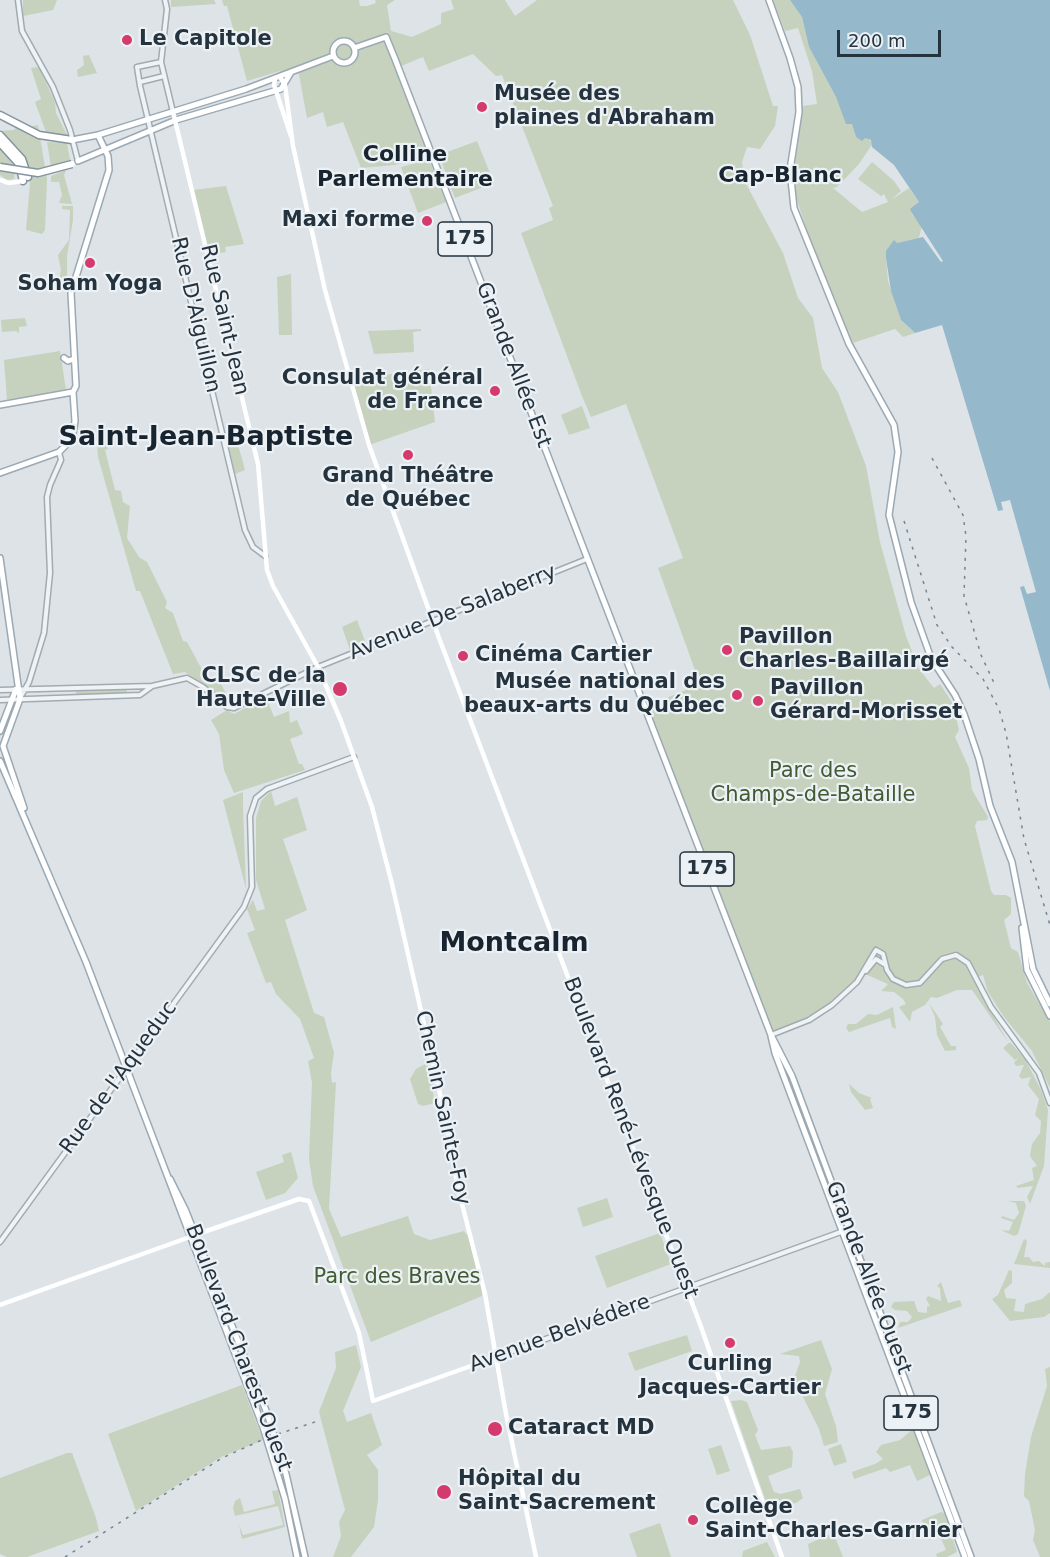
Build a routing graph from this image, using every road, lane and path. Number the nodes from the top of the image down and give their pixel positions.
1 (18, 0) edge
2 (165, 0) edge
3 (769, 0) edge
4 (354, 48) junction
5 (333, 56) junction
6 (161, 62) junction
7 (291, 72) junction
8 (164, 76) junction
9 (278, 78) junction
10 (140, 82) junction
11 (285, 85) junction
12 (276, 91) junction
13 (173, 112) junction
14 (0, 115) edge
15 (148, 120) junction
16 (176, 120) junction
17 (150, 129) junction
18 (0, 135) edge
19 (98, 135) junction
20 (292, 139) junction
21 (71, 140) junction
22 (0, 142) edge
23 (104, 149) junction
24 (75, 162) junction
25 (0, 167) edge
26 (25, 179) junction
27 (0, 180) edge
28 (63, 358) dead end
29 (74, 359) junction
30 (73, 392) junction
31 (0, 405) edge
32 (60, 452) junction
33 (0, 473) edge
34 (265, 556) junction
35 (0, 558) edge
36 (587, 558) junction
37 (433, 621) junction
38 (318, 668) junction
39 (152, 686) junction
40 (16, 689) junction
41 (26, 689) junction
42 (0, 690) edge
43 (12, 699) junction
44 (20, 699) junction
45 (0, 700) edge
46 (0, 731) edge
47 (355, 757) junction
48 (1, 761) edge
49 (1022, 921) junction
50 (885, 965) junction
51 (861, 977) junction
52 (1050, 1004) edge
53 (1050, 1016) edge
54 (771, 1035) junction
55 (126, 1069) junction
56 (1050, 1104) edge
57 (849, 1229) junction
58 (842, 1231) junction
59 (193, 1236) junction
60 (0, 1242) edge
61 (687, 1288) junction
62 (0, 1305) edge
63 (496, 1357) junction
64 (919, 1416) junction
65 (913, 1418) junction
66 (297, 1557) edge
67 (304, 1557) edge
68 (536, 1557) edge
69 (782, 1557) edge
70 (965, 1557) edge
71 (971, 1557) edge

1 - 21 street
2 - 6 street, Rue Saint-Jean
3 - 49 main road
4 - 5 main road, 175
4 - 5 main road, 175
4 - 36 main road, Grande Allée Est / 175
5 - 7 main road, 175
6 - 8 street, Rue Saint-Jean
6 - 10 street, Rue D'Aiguillon
7 - 9 main road, 175
7 - 11 main road
8 - 10 street
8 - 13 street, Rue Saint-Jean
9 - 11 main road
9 - 12 main road
9 - 13 main road, 175
10 - 15 street, Rue D'Aiguillon
11 - 12 main road
11 - 20 main road
12 - 16 main road
12 - 20 main road
13 - 15 main road, 175
13 - 16 main road, Rue Saint-Jean
14 - 21 highway
15 - 17 street, Rue D'Aiguillon
15 - 19 main road, 175
16 - 17 main road
16 - 34 main road, Rue Saint-Jean
17 - 23 main road
17 - 34 street, Rue D'Aiguillon
18 - 26 highway
19 - 21 main road, 175
19 - 23 main road
20 - 37 main road, Boulevard René-Lévesque Ouest
21 - 24 street
22 - 26 highway
23 - 24 main road
23 - 29 main road
24 - 25 highway, bridge
26 - 27 main road
28 - 29 main road
29 - 30 main road
30 - 31 main road
30 - 32 main road
32 - 33 main road
32 - 41 street
34 - 38 main road, Rue Saint-Jean
35 - 40 main road
36 - 37 street, Avenue De Salaberry
36 - 54 main road, Grande Allée Ouest / 175
37 - 38 street, Avenue De Salaberry
37 - 61 main road, Boulevard René-Lévesque Ouest
38 - 39 street, Avenue De Salaberry
38 - 47 main road, Chemin Sainte-Foy
39 - 41 street
39 - 44 street
40 - 41 street
40 - 42 street
40 - 43 main road
40 - 44 main road
41 - 44 street
43 - 44 street
43 - 45 street
43 - 46 main road
44 - 48 main road, Boulevard Charest Ouest
47 - 55 street, Rue de l'Aqueduc
47 - 63 main road, Chemin Sainte-Foy
48 - 55 main road, Boulevard Charest Ouest
49 - 52 main road
49 - 53 main road
50 - 51 street
50 - 51 street
50 - 56 street
51 - 54 street
54 - 57 main road, Grande Allée Ouest / 175
54 - 58 main road, Grande Allée Ouest / 175
55 - 59 main road, Boulevard Charest Ouest
55 - 60 street, Rue de l'Aqueduc
57 - 58 street, Avenue Belvédère
57 - 64 main road, Grande Allée Ouest / 175
58 - 61 street, Avenue Belvédère
58 - 65 main road, Grande Allée Ouest / 175
59 - 62 main road
59 - 63 main road, Avenue Belvédère
59 - 66 main road, Boulevard Charest Ouest
59 - 67 main road, Boulevard Charest Ouest
61 - 63 street, Avenue Belvédère
61 - 69 main road, Boulevard René-Lévesque Ouest
63 - 68 main road, Chemin Sainte-Foy
64 - 65 main road
64 - 71 main road, Grande Allée Ouest / 175
65 - 70 main road, Grande Allée Ouest / 175

